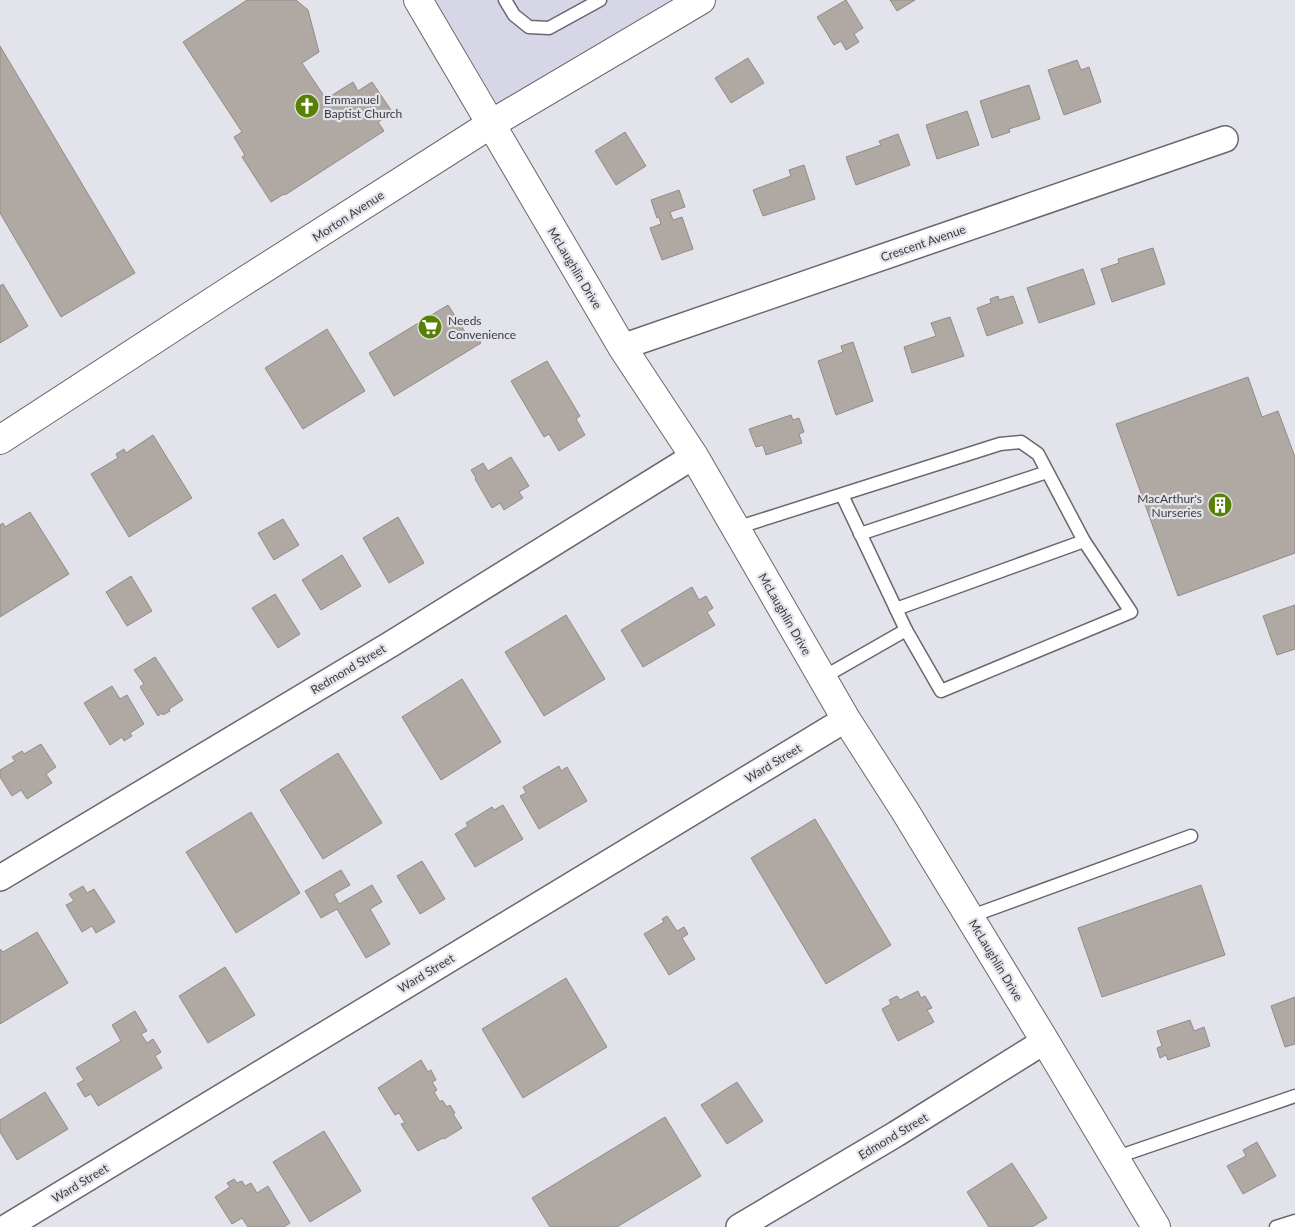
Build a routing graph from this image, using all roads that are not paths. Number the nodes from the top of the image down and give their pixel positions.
1 (418, 0) edge
2 (505, 0) edge
3 (600, 0) edge
4 (700, 0) edge
5 (491, 124) junction
6 (1224, 139) dead end
7 (622, 347) junction
8 (0, 440) edge
9 (694, 456) junction
10 (1047, 472) junction
11 (842, 495) junction
12 (736, 528) junction
13 (860, 534) junction
14 (1084, 541) junction
15 (896, 609) junction
16 (906, 630) junction
17 (822, 678) junction
18 (846, 719) junction
19 (1191, 836) dead end
20 (0, 878) edge
21 (969, 917) junction
22 (1045, 1041) junction
23 (1295, 1096) edge
24 (1114, 1158) junction
25 (1295, 1221) edge
26 (7, 1227) edge
27 (739, 1227) edge
28 (1156, 1227) edge
29 (1276, 1227) edge

1 - 5 main road, McLaughlin Drive
2 - 3 lane
4 - 5 main road, Morton Avenue
5 - 7 main road, McLaughlin Drive
5 - 8 main road, Morton Avenue
6 - 7 street, Crescent Avenue
7 - 9 main road, McLaughlin Drive
9 - 12 main road, McLaughlin Drive
9 - 20 street, Redmond Street
10 - 11 lane
10 - 13 lane
10 - 14 lane
11 - 12 lane
11 - 13 lane
12 - 17 main road, McLaughlin Drive
13 - 15 lane
14 - 15 lane
14 - 16 lane
15 - 16 lane
16 - 17 lane
17 - 18 main road, McLaughlin Drive
18 - 21 main road, McLaughlin Drive
18 - 26 street, Ward Street
19 - 21 lane
21 - 22 main road, McLaughlin Drive
22 - 24 main road, McLaughlin Drive
22 - 27 street, Edmond Street
23 - 24 lane
24 - 28 main road, McLaughlin Drive
25 - 29 lane

